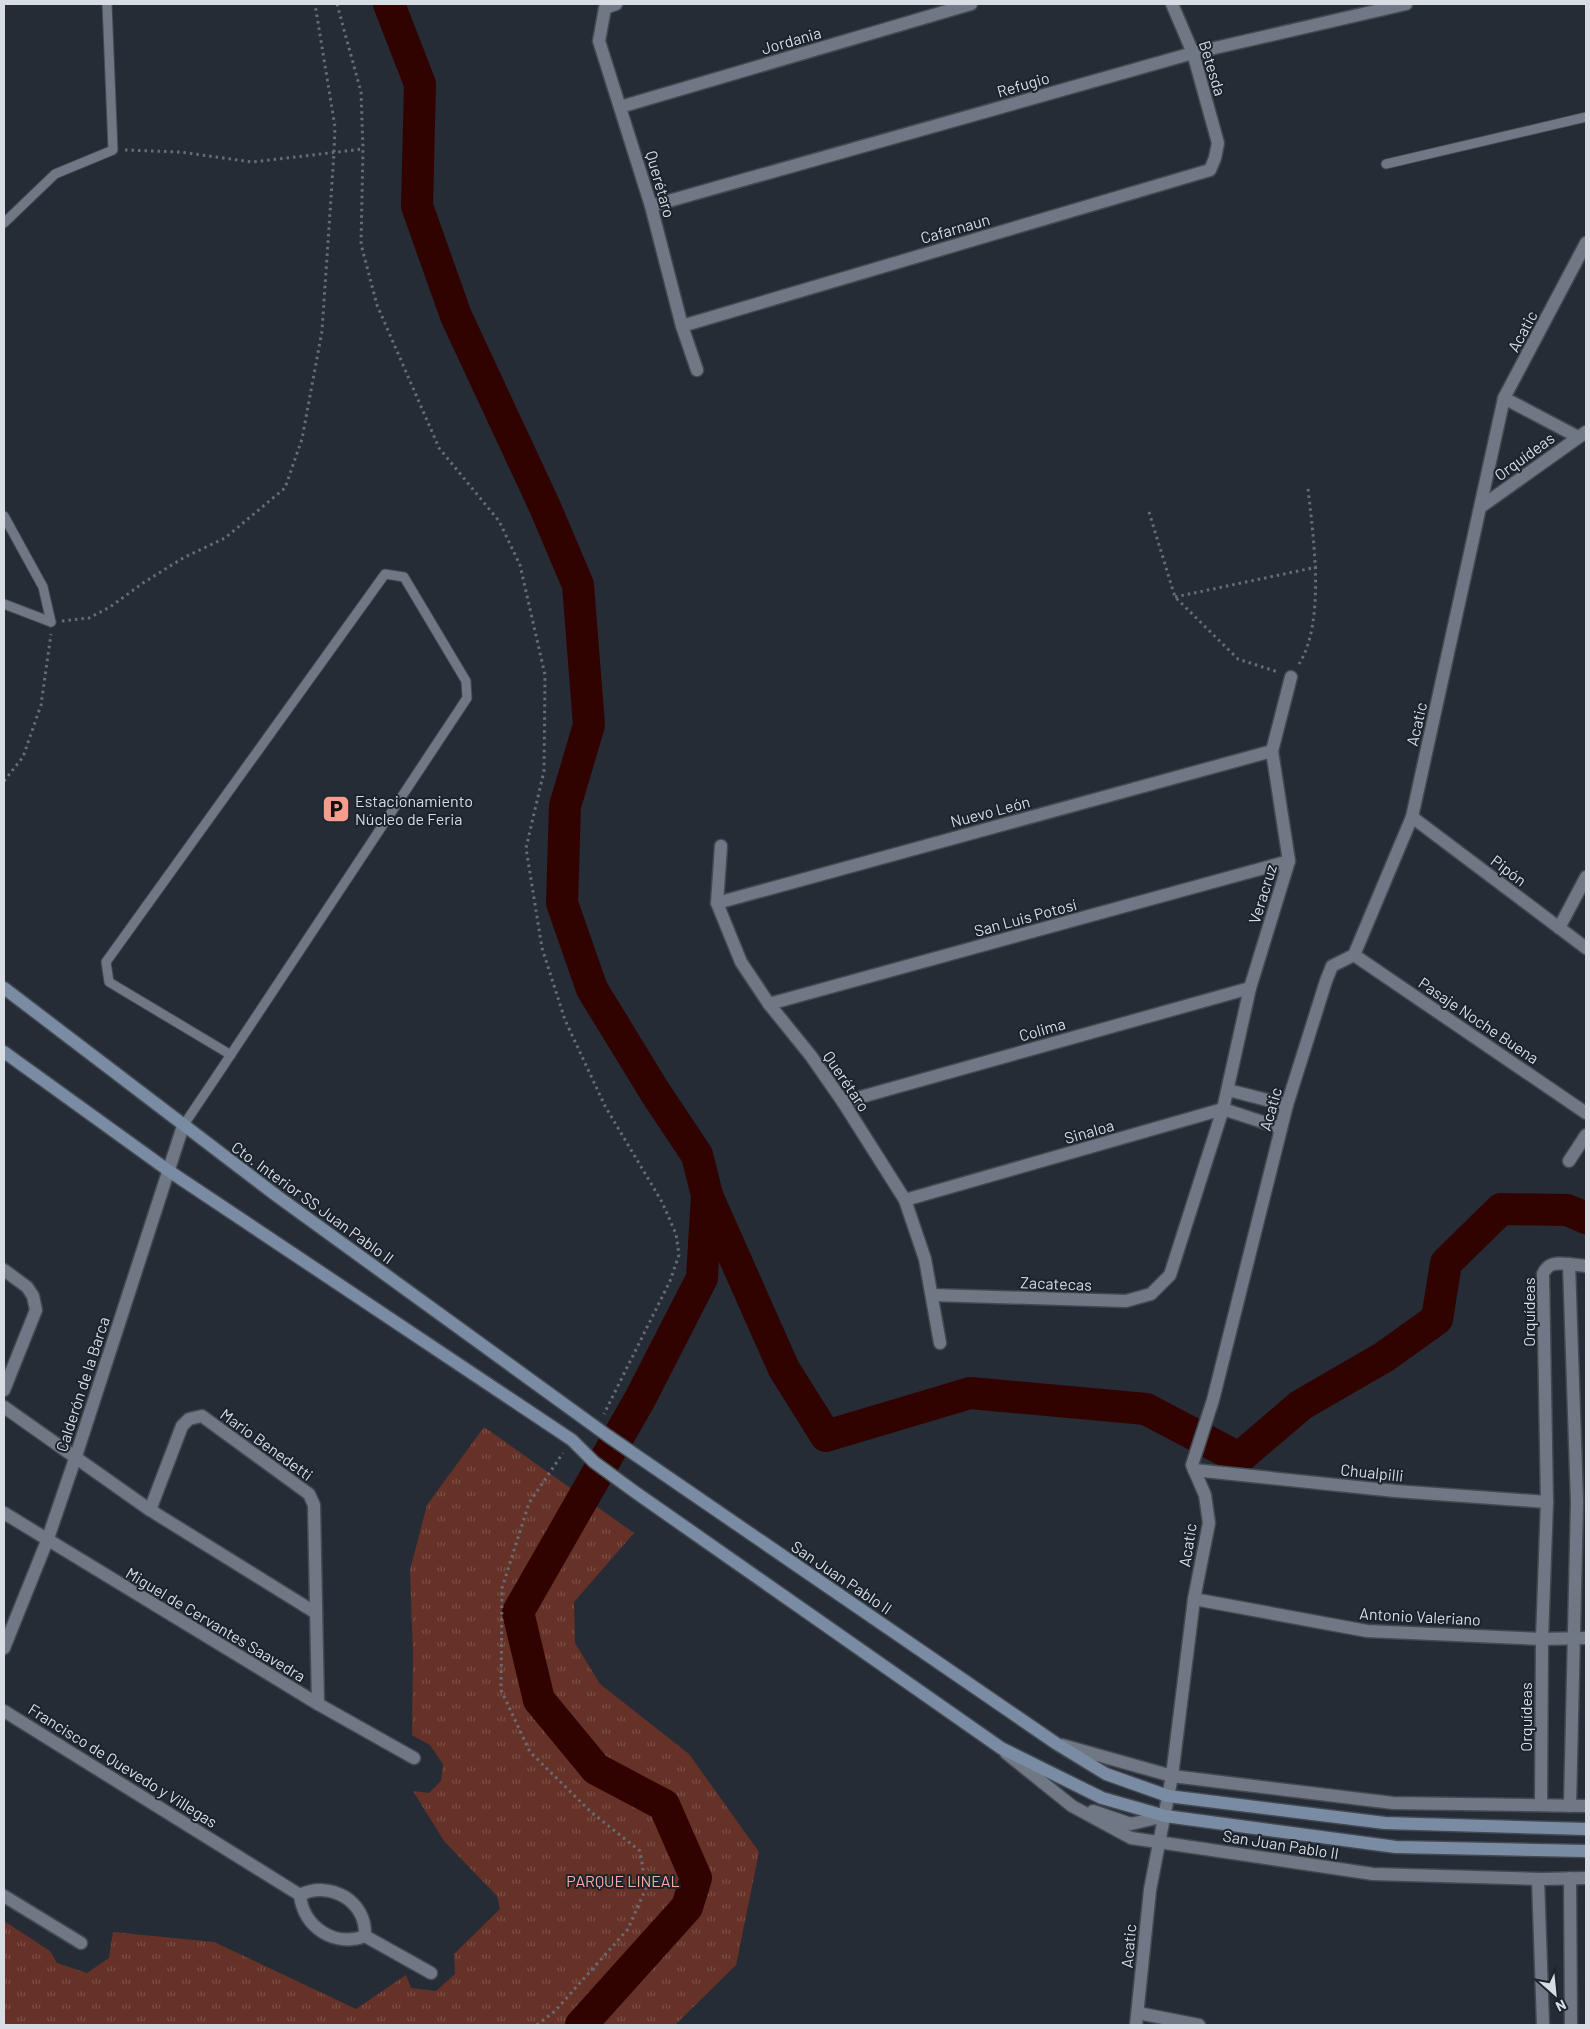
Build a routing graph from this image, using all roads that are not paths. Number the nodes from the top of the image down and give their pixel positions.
1 (107, 4) edge
2 (971, 4) edge
3 (1172, 4) edge
4 (1406, 4) edge
5 (610, 6) edge
6 (939, 9) edge
7 (1193, 53) junction
8 (620, 106) junction
9 (1586, 117) edge
10 (1218, 143) joint
11 (1386, 164) dead end
12 (651, 206) junction
13 (4, 224) edge
14 (1586, 243) edge
15 (682, 326) junction
16 (697, 370) dead end
17 (1504, 398) junction
18 (1582, 434) edge
19 (1482, 506) junction
20 (4, 516) edge
21 (4, 604) edge
22 (1292, 677) road end
23 (1272, 751) junction
24 (1412, 818) junction
25 (721, 846) dead end
26 (1289, 861) junction
27 (1586, 877) edge
28 (717, 902) junction
29 (1559, 928) junction
30 (1586, 948) edge
31 (1354, 954) junction
32 (4, 988) edge
33 (1250, 988) junction
34 (769, 1004) junction
35 (4, 1052) edge
36 (230, 1055) junction
37 (1228, 1090) junction
38 (843, 1102) junction
39 (1287, 1105) junction
40 (1223, 1109) junction
41 (1586, 1113) edge
42 (183, 1126) junction
43 (1281, 1128) junction
44 (1586, 1135) edge
45 (1569, 1161) dead end
46 (168, 1172) junction
47 (905, 1200) junction
48 (1569, 1264) junction
49 (1586, 1266) edge
50 (4, 1270) edge
51 (1170, 1275) joint
52 (932, 1295) junction
53 (940, 1343) dead end
54 (4, 1390) edge
55 (4, 1407) edge
56 (608, 1436) joint
57 (75, 1459) junction
58 (1193, 1468) junction
59 (1547, 1502) junction
60 (1582, 1502) edge
61 (150, 1510) junction
62 (4, 1513) edge
63 (47, 1541) junction
64 (1194, 1598) junction
65 (316, 1613) junction
66 (1580, 1638) edge
67 (1542, 1639) junction
68 (4, 1648) edge
69 (318, 1704) junction
70 (4, 1710) edge
71 (1057, 1744) junction
72 (1000, 1748) junction
73 (414, 1758) dead end
74 (1172, 1776) junction
75 (1040, 1781) junction
76 (1168, 1796) junction
77 (1541, 1805) junction
78 (1570, 1806) junction
79 (1586, 1806) edge
80 (1165, 1816) junction
81 (1586, 1829) edge
82 (1159, 1842) junction
83 (1586, 1851) edge
84 (1570, 1878) junction
85 (1586, 1878) edge
86 (1538, 1879) junction
87 (300, 1895) junction
88 (4, 1896) edge
89 (365, 1936) junction
90 (81, 1943) dead end
91 (431, 1973) dead end
92 (1137, 2019) edge
93 (1198, 2025) edge
94 (1543, 2025) edge
95 (1571, 2025) edge

1 - 13 lane
2 - 6 street, Jordania
3 - 7 street, Betesda
4 - 7 street, Refugio
5 - 8 street, Querétaro
6 - 8 street, Jordania
7 - 10 street, Betesda
7 - 12 street, Refugio
8 - 12 street, Querétaro
9 - 11 lane
10 - 15 street, Cafarnaun
12 - 15 street, Querétaro
14 - 17 street, Acatic
15 - 16 street, Querétaro
17 - 18 street
17 - 19 street, Acatic
18 - 19 street, Orquídeas
19 - 24 street, Acatic
20 - 21 lane
22 - 23 street, Veracruz
23 - 26 street, Veracruz
23 - 28 street, Nuevo León
24 - 29 street, Pipón
24 - 31 street, Acatic
25 - 28 street, Querétaro
26 - 33 street, Veracruz
26 - 34 street, San Luis Potosí
27 - 29 street
28 - 34 street, Querétaro
29 - 30 street, Pipón
31 - 39 street, Acatic
31 - 41 street, Pasaje Noche Buena
32 - 42 main road, Cto. Interior SS Juan Pablo II
33 - 37 street, Veracruz
33 - 38 street, Colima
34 - 38 street, Querétaro
35 - 46 main road
36 - 36 lane
36 - 42 lane
37 - 39 street
37 - 40 street, Veracruz
38 - 47 street, Querétaro
39 - 43 street, Acatic
40 - 43 street
40 - 47 street, Sinaloa
40 - 51 street, Veracruz
42 - 46 street, Calderón de la Barca
42 - 56 main road, Cto. Interior SS Juan Pablo II
43 - 58 street, Acatic
44 - 45 street
46 - 57 street, Calderón de la Barca
46 - 72 main road, San Juan Pablo II
47 - 52 street, Querétaro
48 - 49 street
48 - 59 street, Orquídeas
48 - 60 street
50 - 54 street
51 - 52 street, Zacatecas
52 - 53 street, Querétaro
55 - 57 street
56 - 71 main road, San Juan Pablo II
57 - 61 street
57 - 63 street, Calderón de la Barca
58 - 59 street, Chualpilli
58 - 64 street, Acatic
59 - 67 street, Orquídeas
60 - 66 street
61 - 65 street
61 - 65 street, Mario Benedetti
62 - 63 street, Miguel de Cervantes Saavedra
63 - 68 street, Calderón de la Barca
63 - 69 street, Miguel de Cervantes Saavedra
64 - 67 street, Antonio Valeriano
64 - 74 street, Acatic
65 - 69 street
66 - 67 street, Antonio Valeriano
66 - 78 street
67 - 77 street, Orquídeas
69 - 73 street, Miguel de Cervantes Saavedra
70 - 87 street, Francisco de Quevedo y Villegas
71 - 74 street, San Juan Pablo II
71 - 76 main road, San Juan Pablo II
72 - 75 street, San Juan Pablo II
72 - 80 main road, San Juan Pablo II
74 - 76 street, Acatic
74 - 77 street, San Juan Pablo II
75 - 80 street
75 - 82 street, San Juan Pablo II
76 - 80 street, Acatic
76 - 81 main road, San Juan Pablo II
77 - 78 street, San Juan Pablo II
78 - 79 street, San Juan Pablo II
80 - 82 street, Acatic
80 - 83 main road, San Juan Pablo II
82 - 86 street, San Juan Pablo II
82 - 92 street, Acatic
84 - 85 street, San Juan Pablo II
84 - 86 street, San Juan Pablo II
84 - 95 street
86 - 94 street
87 - 89 street
87 - 89 street
88 - 90 street
89 - 91 street
92 - 93 street

